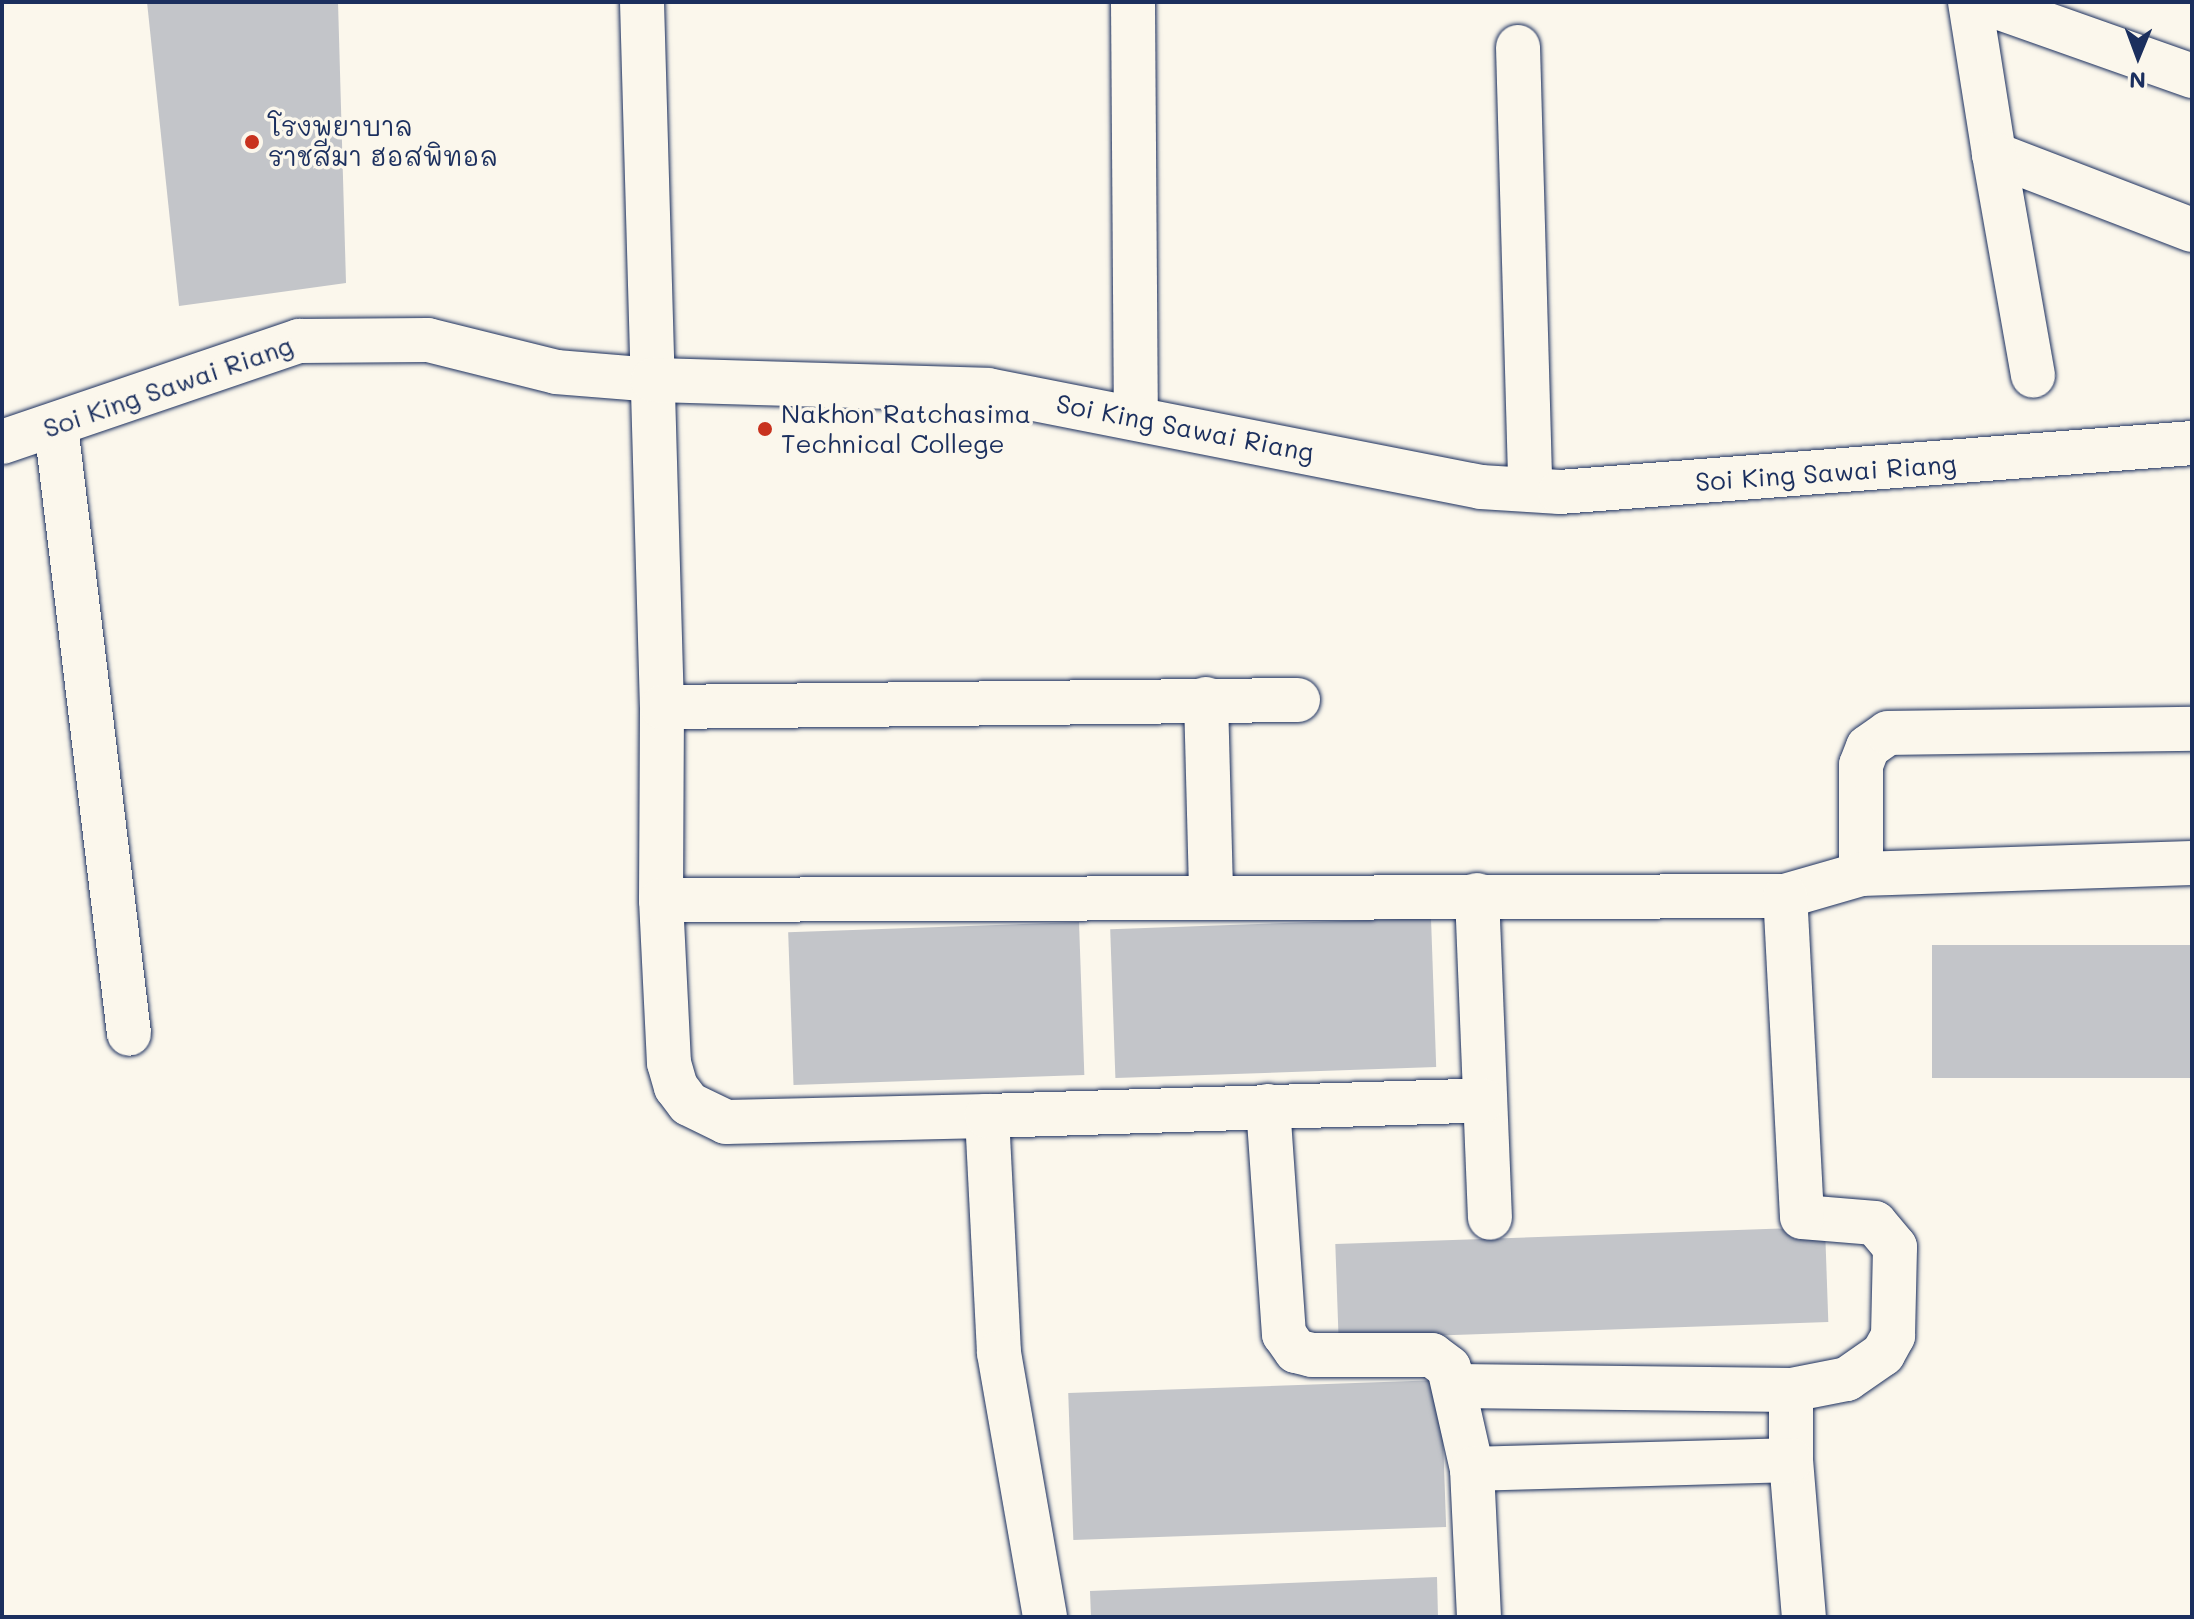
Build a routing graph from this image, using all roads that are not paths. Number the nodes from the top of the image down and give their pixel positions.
1 (642, 2) edge
2 (1133, 2) edge
3 (1970, 2) edge
4 (1983, 2) edge
5 (1518, 47) dead end
6 (2192, 76) edge
7 (1994, 154) junction
8 (2192, 230) edge
9 (2033, 376) dead end
10 (653, 380) junction
11 (1136, 417) junction
12 (56, 426) junction
13 (2, 442) edge
14 (2192, 443) edge
15 (1530, 490) junction
16 (1206, 699) junction
17 (1298, 700) dead end
18 (662, 707) junction
19 (2192, 729) edge
20 (2192, 863) edge
21 (1861, 874) junction
22 (1211, 895) junction
23 (1477, 895) junction
24 (1785, 896) junction
25 (661, 900) junction
26 (129, 1034) dead end
27 (1483, 1100) junction
28 (1268, 1106) junction
29 (987, 1116) junction
30 (1490, 1218) dead end
31 (1457, 1386) junction
32 (1791, 1390) junction
33 (1791, 1460) junction
34 (1472, 1469) junction
35 (1045, 1617) edge
36 (1479, 1617) edge
37 (1804, 1617) edge

1 - 10 street
2 - 11 street
3 - 7 street
4 - 6 street
5 - 15 street
7 - 8 street
7 - 9 street
10 - 11 street, Soi King Sawai Riang
10 - 12 street, Soi King Sawai Riang
10 - 18 street
11 - 15 street, Soi King Sawai Riang
12 - 13 street, Soi King Sawai Riang
12 - 26 street
14 - 15 street, Soi King Sawai Riang
16 - 17 street
16 - 18 street
16 - 22 street
18 - 25 street
19 - 21 street
20 - 21 street
21 - 24 street
22 - 23 street
22 - 25 street
23 - 24 street
23 - 27 street
24 - 32 street
25 - 29 street
27 - 28 street
27 - 30 street
28 - 29 street
28 - 31 street
29 - 35 street
31 - 32 street
31 - 34 street
32 - 33 street
33 - 34 street
33 - 37 street
34 - 36 street

